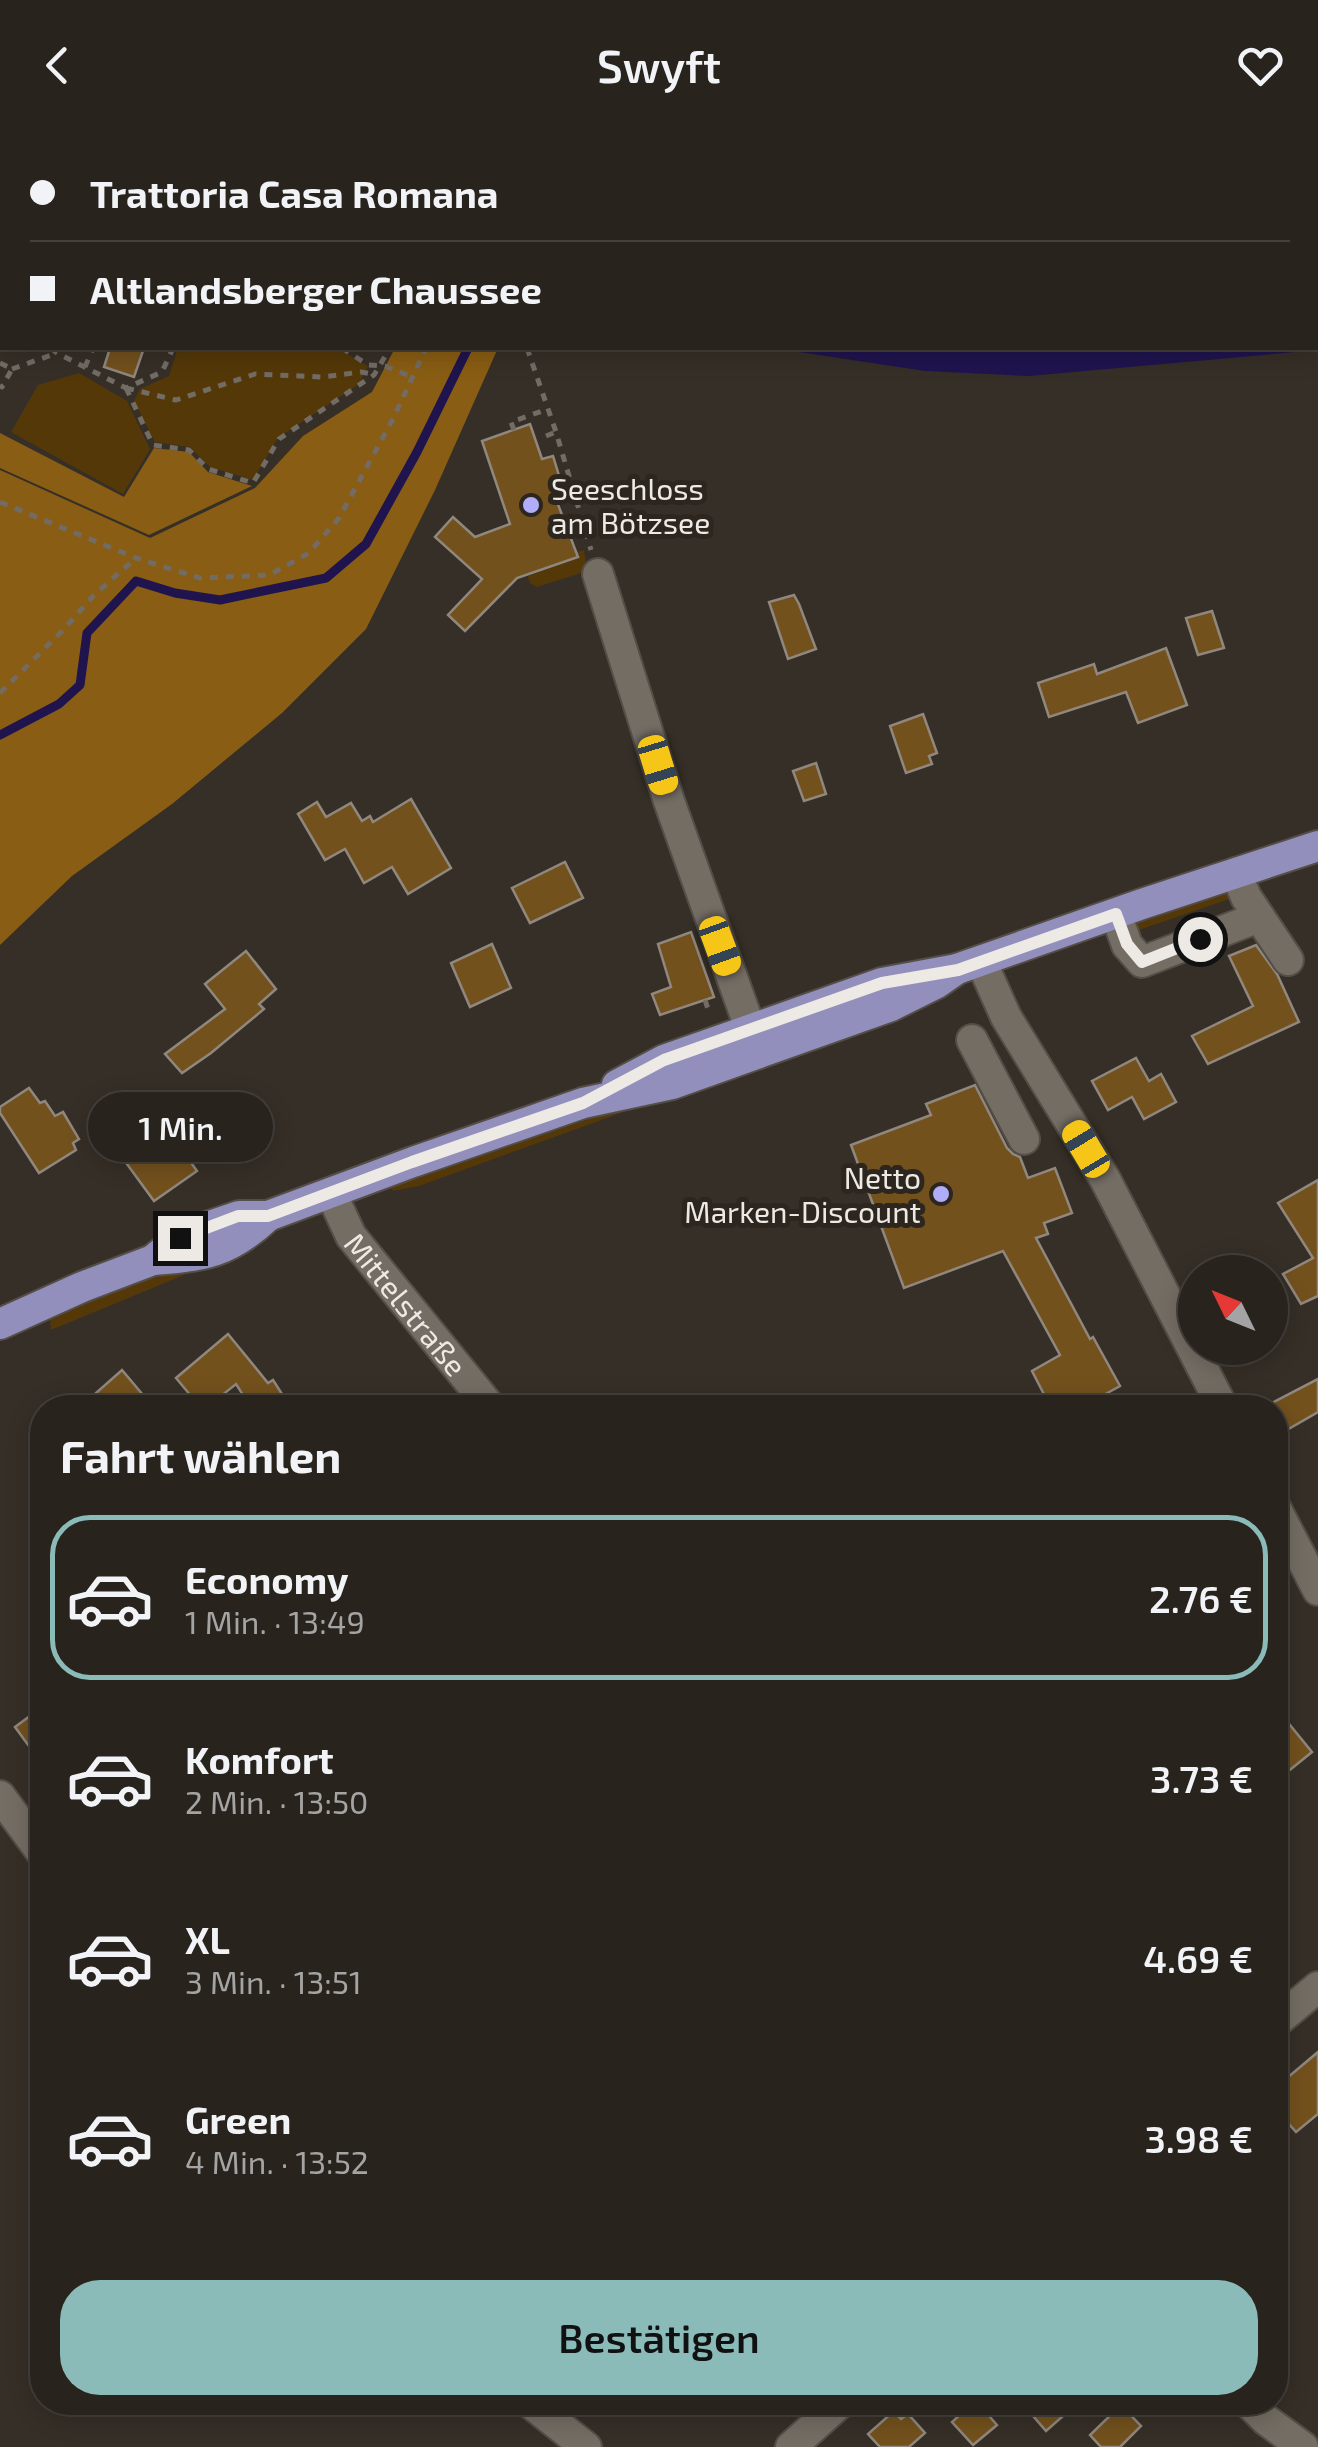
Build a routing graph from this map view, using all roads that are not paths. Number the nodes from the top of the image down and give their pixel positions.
1 (598, 574) road end
2 (1318, 846) edge
3 (1236, 873) junction
4 (1116, 914) junction
5 (1259, 916) junction
6 (1288, 960) dead end
7 (969, 965) junction
8 (972, 1040) dead end
9 (755, 1042) junction
10 (1024, 1140) dead end
11 (331, 1193) junction
12 (0, 1324) edge
13 (481, 1395) edge
14 (1216, 1395) edge
15 (1288, 1532) edge
16 (1318, 1590) edge
17 (0, 1796) edge
18 (30, 1837) edge
19 (1318, 1988) edge
20 (1288, 2013) edge
21 (545, 2415) edge
22 (827, 2415) edge
23 (1261, 2415) edge
24 (586, 2447) edge
25 (791, 2447) edge
26 (1303, 2447) edge

1 - 9 street
2 - 3 main road
3 - 4 main road
3 - 5 street
4 - 5 street
4 - 7 main road
5 - 6 street
7 - 9 main road
7 - 14 street
8 - 10 street
9 - 11 main road
11 - 12 main road
11 - 13 street, Mittelstraße
15 - 16 street
17 - 18 street
19 - 20 street
21 - 24 street
22 - 25 street
23 - 26 street

